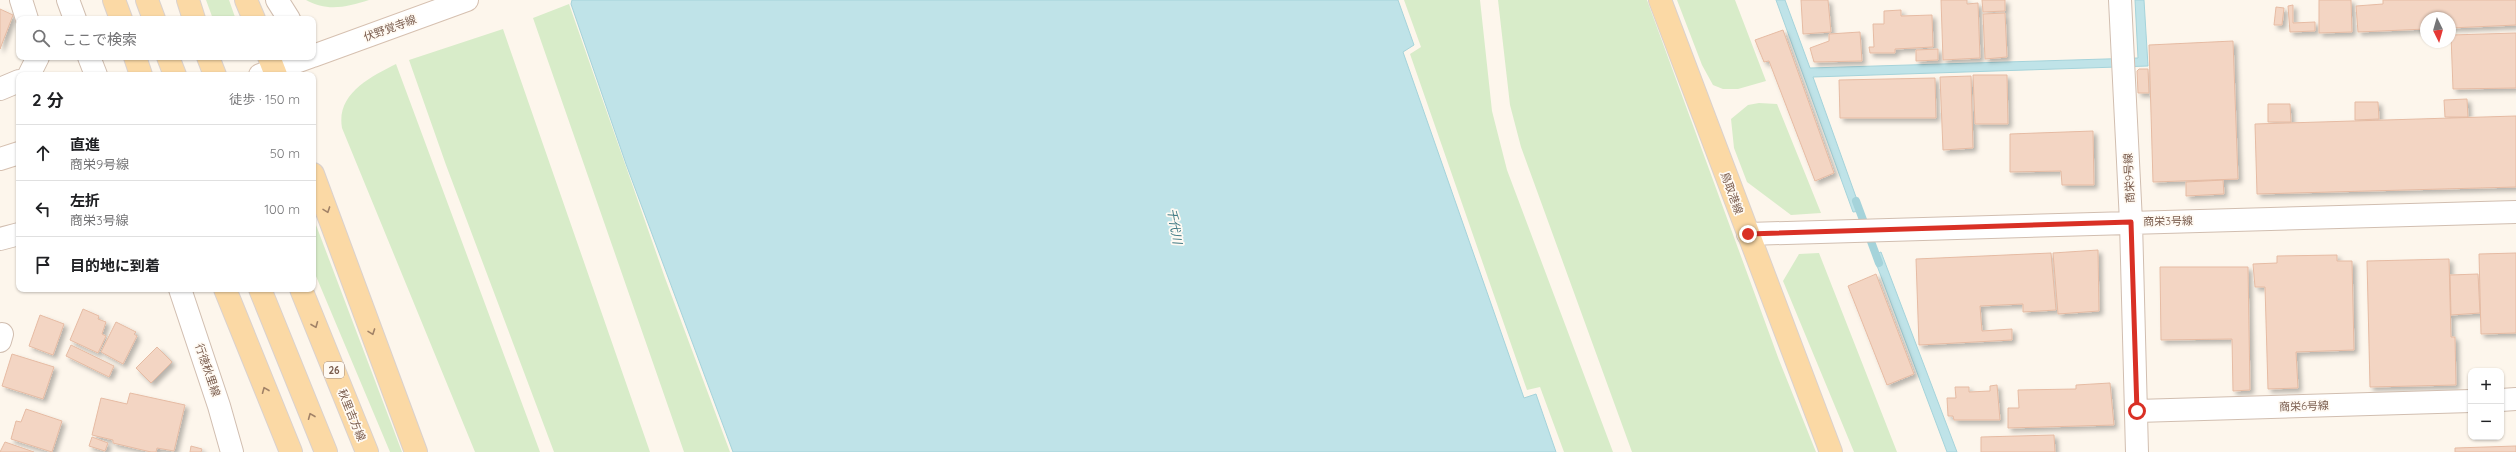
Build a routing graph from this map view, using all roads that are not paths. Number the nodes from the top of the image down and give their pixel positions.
1 (20, 0) edge
2 (68, 0) edge
3 (114, 0) edge
4 (147, 0) edge
5 (188, 0) edge
6 (246, 0) edge
7 (277, 0) edge
8 (467, 0) edge
9 (1660, 0) edge
10 (2120, 0) edge
11 (26, 16) edge
12 (74, 16) edge
13 (120, 16) edge
14 (153, 16) edge
15 (193, 16) edge
16 (253, 16) edge
17 (286, 16) edge
18 (316, 55) edge
19 (36, 60) edge
20 (90, 60) edge
21 (135, 60) edge
22 (169, 60) edge
23 (209, 60) edge
24 (300, 60) edge
25 (270, 69) edge
26 (30, 72) edge
27 (95, 72) edge
28 (140, 72) edge
29 (174, 72) edge
30 (214, 72) edge
31 (16, 82) edge
32 (0, 89) edge
33 (16, 154) edge
34 (0, 159) edge
35 (316, 182) edge
36 (2516, 212) edge
37 (2131, 222) junction
38 (1748, 234) junction
39 (16, 235) edge
40 (0, 239) edge
41 (181, 292) edge
42 (226, 292) edge
43 (261, 292) edge
44 (302, 292) edge
45 (2516, 399) edge
46 (2504, 400) edge
47 (2468, 401) edge
48 (2137, 411) junction
49 (232, 452) edge
50 (291, 452) edge
51 (326, 452) edge
52 (367, 452) edge
53 (416, 452) edge
54 (1831, 452) edge
55 (2137, 452) edge

1 - 11 street
2 - 12 street
3 - 13 main road
4 - 14 main road
5 - 15 main road
6 - 16 main road
7 - 17 street
8 - 18 street, 伏野覚寺線
9 - 38 main road, 鳥取港線
10 - 37 street, 商栄9号線
19 - 26 street
20 - 27 street
21 - 28 main road
22 - 29 main road
23 - 30 main road
24 - 25 street
31 - 32 street
33 - 34 street
35 -> 53 main road
36 - 37 street, 商栄3号線
37 - 38 street, 商栄3号線
37 - 48 street, 商栄9号線
38 - 54 main road, 鳥取港線
39 - 40 street
41 - 49 street, 行徳秋里線
50 -> 42 main road
51 -> 43 main road
44 -> 52 main road, 秋里吉方線 / 26
45 - 46 street
47 - 48 street, 商栄6号線
48 - 55 street, 商栄9号線

